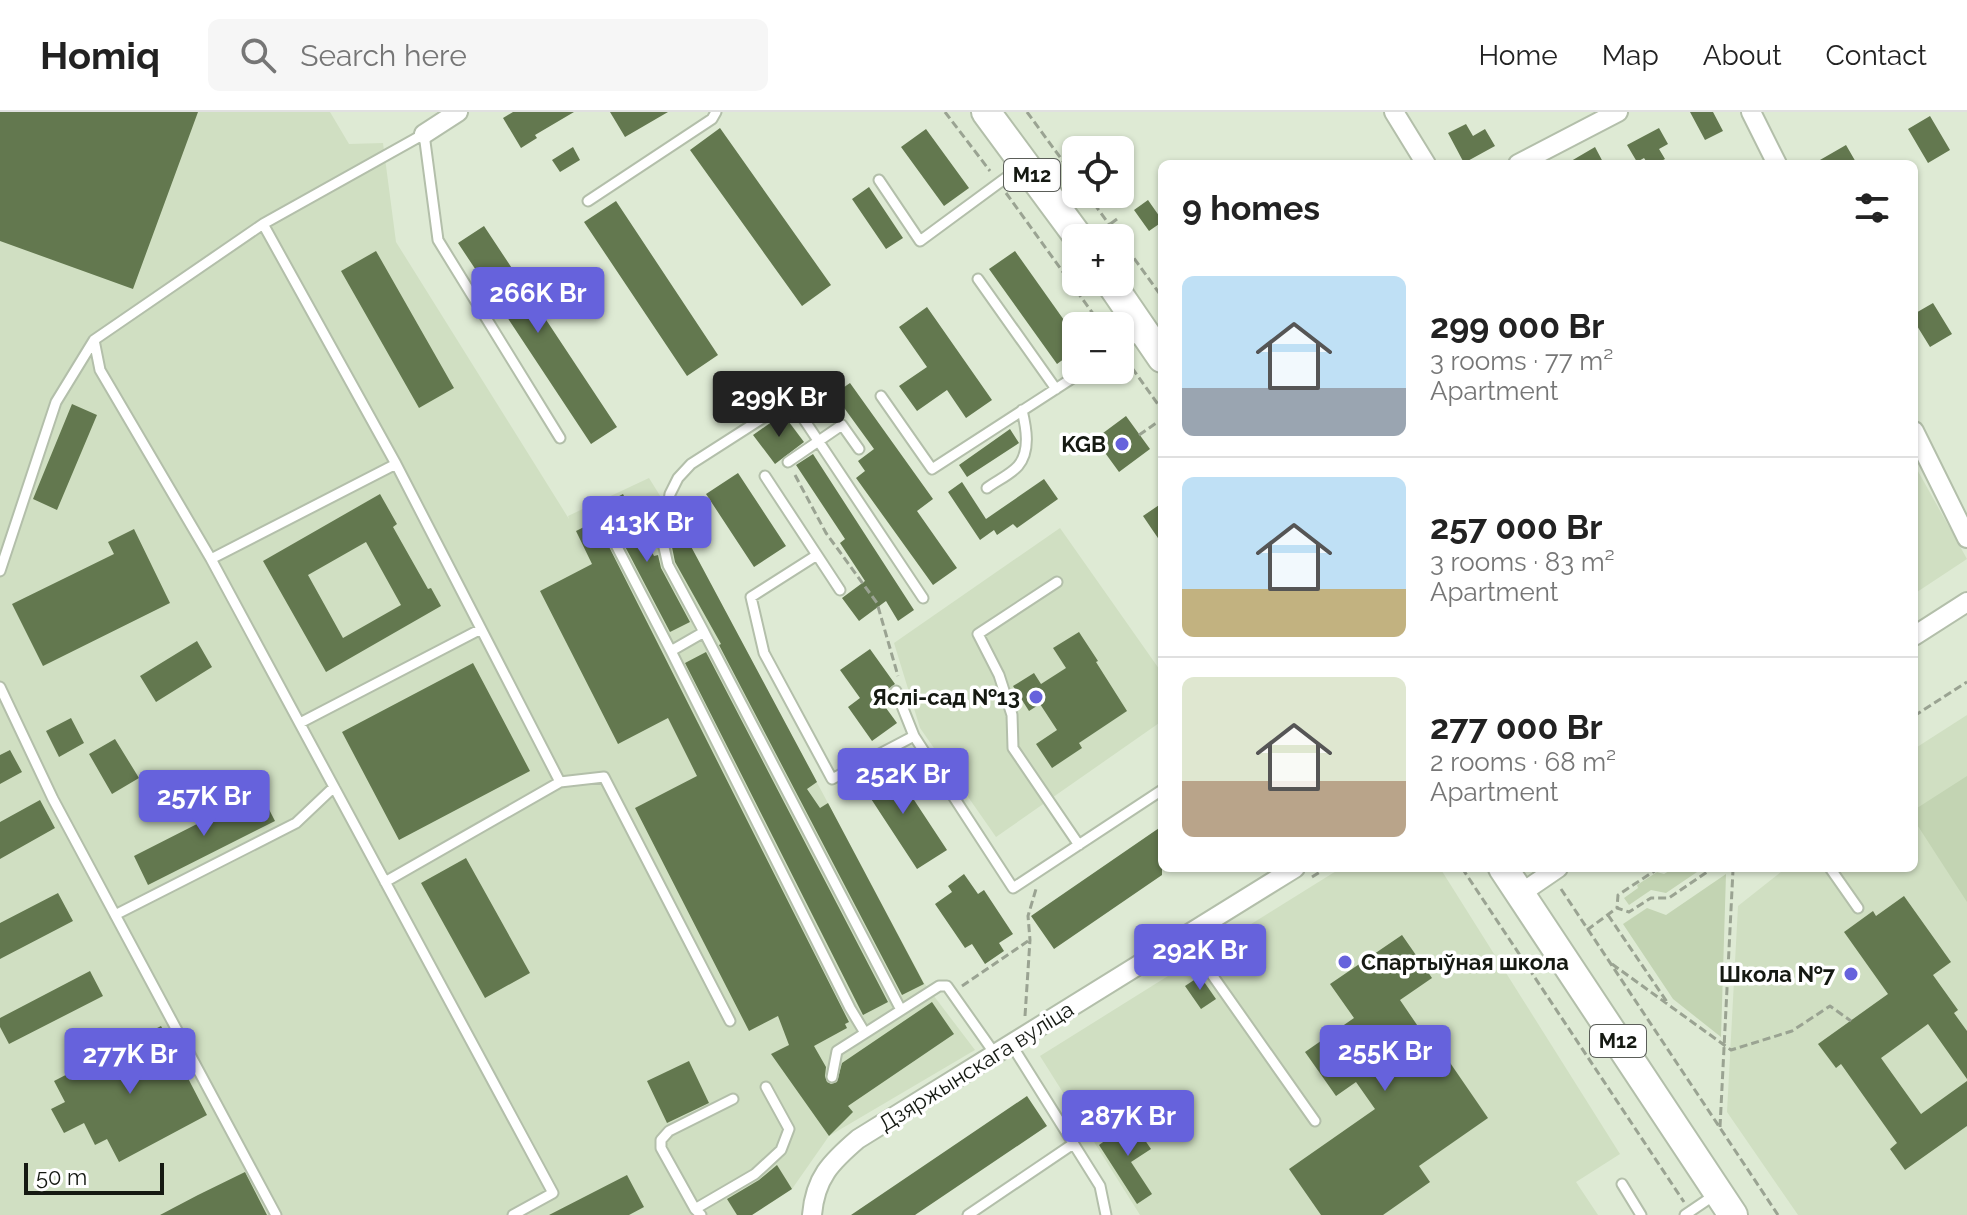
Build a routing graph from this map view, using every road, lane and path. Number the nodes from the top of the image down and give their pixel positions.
1 (458, 112) edge
2 (716, 112) edge
3 (945, 112) edge
4 (986, 112) edge
5 (1027, 112) edge
6 (1394, 112) edge
7 (1618, 112) edge
8 (1751, 112) edge
9 (424, 134) junction
10 (1062, 160) edge
11 (1424, 160) edge
12 (1526, 160) edge
13 (1775, 160) edge
14 (1024, 164) junction
15 (879, 180) dead end
16 (999, 183) junction
17 (588, 201) dead end
18 (1097, 208) edge
19 (1117, 219) dead end
20 (263, 224) junction
21 (1080, 224) edge
22 (1109, 224) joint
23 (1134, 258) edge
24 (978, 279) dead end
25 (1158, 291) edge
26 (1120, 296) edge
27 (1092, 312) edge
28 (94, 340) junction
29 (1156, 348) edge
30 (1134, 349) edge
31 (1134, 370) edge
32 (1064, 384) edge
33 (1056, 389) junction
34 (881, 396) dead end
35 (1156, 402) joint
36 (1158, 405) edge
37 (1022, 410) junction
38 (1158, 422) edge
39 (1139, 435) dead end
40 (560, 438) dead end
41 (1918, 439) edge
42 (818, 441) junction
43 (859, 449) dead end
44 (788, 462) joint
45 (396, 464) junction
46 (765, 476) dead end
47 (987, 488) dead end
48 (603, 520) dead end
49 (1967, 538) edge
50 (817, 555) junction
51 (211, 559) junction
52 (0, 571) edge
53 (1057, 582) dead end
54 (840, 590) dead end
55 (923, 598) dead end
56 (1967, 602) edge
57 (481, 629) junction
58 (704, 632) junction
59 (1918, 633) edge
60 (671, 651) junction
61 (1967, 682) edge
62 (0, 687) edge
63 (896, 691) joint
64 (1918, 713) edge
65 (300, 723) junction
66 (914, 736) junction
67 (560, 782) junction
68 (334, 787) junction
69 (1158, 793) edge
70 (1079, 845) junction
71 (1288, 872) edge
72 (1465, 872) edge
73 (1506, 872) edge
74 (1551, 872) edge
75 (1555, 872) edge
76 (1653, 872) edge
77 (1707, 872) edge
78 (1733, 872) edge
79 (1833, 872) edge
80 (385, 882) junction
81 (1037, 887) dead end
82 (1520, 894) junction
83 (1617, 908) junction
84 (1858, 908) dead end
85 (115, 915) junction
86 (1608, 915) junction
87 (1587, 930) junction
88 (1184, 935) junction
89 (1030, 940) junction
90 (1609, 961) junction
91 (952, 993) junction
92 (1669, 1005) junction
93 (901, 1010) junction
94 (730, 1021) dead end
95 (1851, 1021) dead end
96 (865, 1033) junction
97 (1010, 1044) junction
98 (1724, 1045) junction
99 (832, 1077) dead end
100 (766, 1087) dead end
101 (733, 1099) dead end
102 (1315, 1121) dead end
103 (1720, 1127) junction
104 (1073, 1144) junction
105 (1622, 1184) dead end
106 (1726, 1204) edge
107 (698, 1212) edge
108 (1687, 1213) edge
109 (1104, 1214) edge
110 (276, 1215) edge
111 (513, 1215) edge
112 (812, 1215) edge
113 (968, 1215) edge
114 (1641, 1215) edge
115 (1778, 1215) edge

1 - 9 street
2 - 17 lane
3 - 16 path
4 - 14 main road, М12
5 - 10 path
6 - 11 street
7 - 12 street
8 - 13 street
9 - 20 lane
9 - 40 lane
14 - 16 lane
14 - 21 main road, М12
15 - 16 lane
16 - 27 path
18 - 22 path
19 - 22 path
20 - 28 lane
20 - 45 lane
23 - 25 path
24 - 33 lane
26 - 29 main road
28 - 51 lane
28 - 52 lane
29 - 30 lane
31 - 35 path
32 - 33 lane
33 - 37 lane
34 - 37 lane
35 - 36 path
37 - 47 lane
38 - 39 path
41 - 49 street
42 - 43 lane
42 - 44 lane
42 - 55 lane
42 - 58 lane
44 - 63 path
45 - 51 lane
45 - 57 lane
46 - 50 lane
48 - 60 lane
50 - 54 lane
50 - 66 lane
51 - 65 lane
53 - 70 lane
56 - 59 street
57 - 65 lane
57 - 67 lane
58 - 60 lane
58 - 93 lane
60 - 96 lane
61 - 64 path
62 - 85 lane
63 - 66 lane
65 - 68 lane
66 - 70 lane
67 - 80 lane
67 - 94 lane
68 - 80 lane
68 - 85 lane
69 - 70 lane
71 - 88 street, Дзяржынскага вуліца
72 - 108 path
73 - 82 main road, М12
74 - 82 street
75 - 87 path
76 - 83 path
77 - 83 path
78 - 98 path
79 - 84 lane
80 - 111 lane
81 - 89 path
82 - 106 main road, М12
83 - 86 path
85 - 110 lane
86 - 87 path
86 - 92 path
87 - 90 path
88 - 97 street, Дзяржынскага вуліца
88 - 102 lane
89 - 91 path
89 - 97 path
90 - 92 path
90 - 103 path
91 - 93 lane
91 - 97 lane
92 - 98 path
93 - 96 lane
95 - 98 path
96 - 99 lane
97 - 104 lane
97 - 112 street, Дзяржынскага вуліца
98 - 103 path
100 - 107 lane
101 - 107 lane
103 - 115 path
104 - 109 lane
104 - 113 lane
105 - 114 lane
106 - 108 lane

